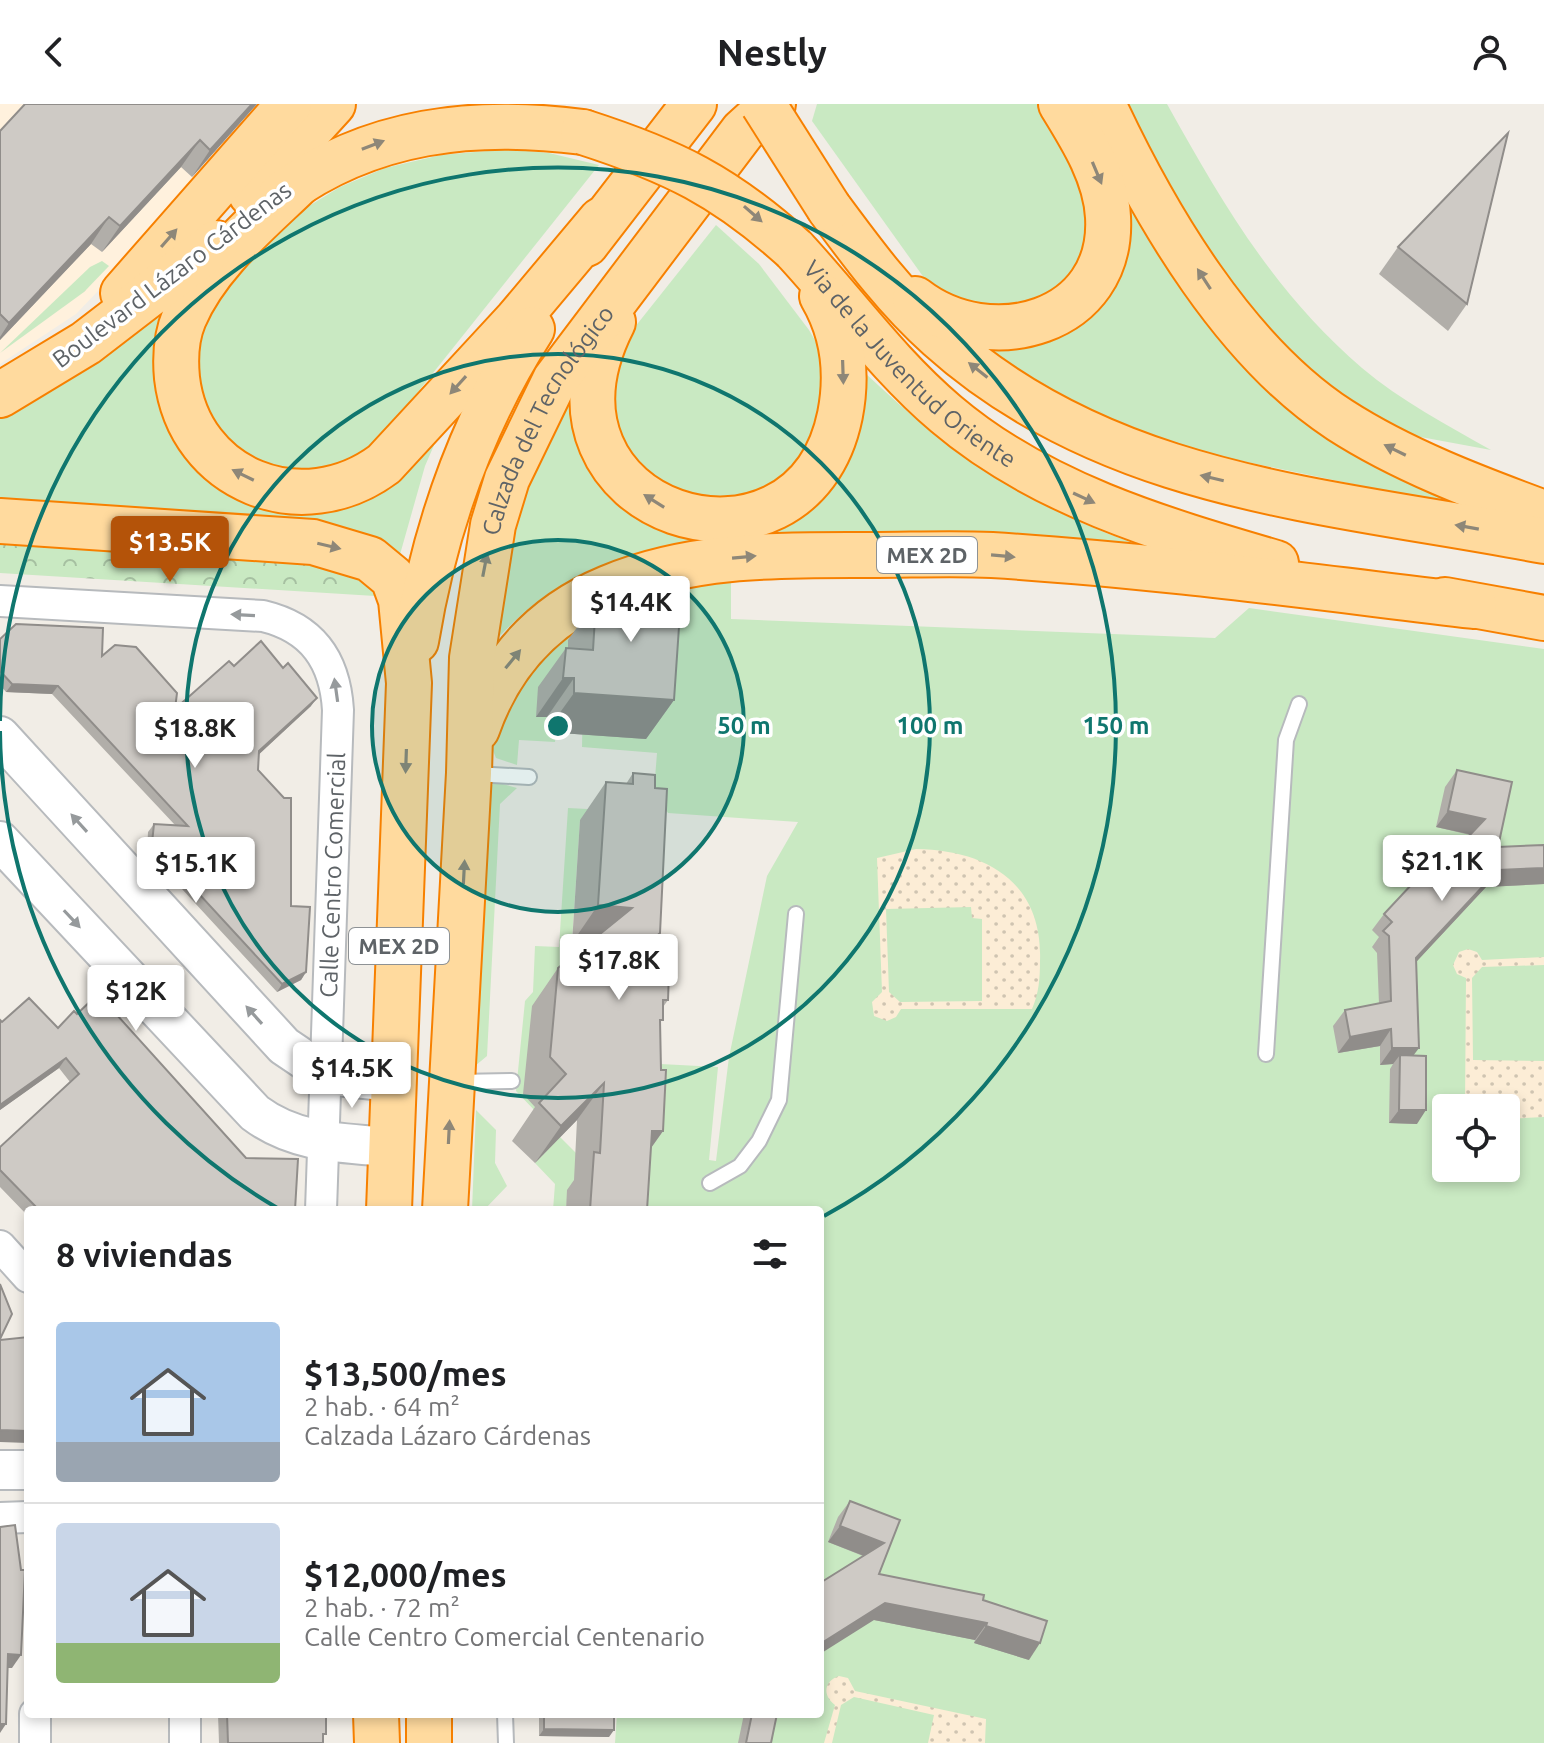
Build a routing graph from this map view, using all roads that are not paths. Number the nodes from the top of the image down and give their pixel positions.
1 (289, 104) edge
2 (333, 104) edge
3 (694, 104) edge
4 (1061, 104) edge
5 (1103, 104) edge
6 (760, 113) edge
7 (303, 179) junction
8 (829, 208) junction
9 (682, 212) junction
10 (601, 220) junction
11 (794, 249) junction
12 (172, 277) junction
13 (86, 343) junction
14 (0, 395) edge
15 (1544, 513) edge
16 (0, 521) edge
17 (1544, 541) edge
18 (0, 601) edge
19 (1474, 606) junction
20 (1544, 618) edge
21 (409, 683) junction
22 (1299, 704) dead end
23 (0, 736) edge
24 (469, 764) junction
25 (529, 777) dead end
26 (0, 841) edge
27 (796, 914) dead end
28 (1266, 1054) dead end
29 (327, 1075) junction
30 (512, 1081) dead end
31 (393, 1082) junction
32 (452, 1082) junction
33 (323, 1141) junction
34 (390, 1147) junction
35 (710, 1183) dead end
36 (321, 1206) edge
37 (389, 1206) edge
38 (445, 1206) edge
39 (0, 1246) edge
40 (24, 1273) edge
41 (0, 1470) edge
42 (24, 1470) edge
43 (24, 1517) edge
44 (0, 1518) edge
45 (35, 1718) edge
46 (185, 1718) edge
47 (376, 1718) edge
48 (429, 1718) edge
49 (505, 1718) edge
50 (35, 1743) edge
51 (185, 1743) edge
52 (377, 1743) edge
53 (429, 1743) edge
54 (506, 1743) edge

13 -> 1 highway
2 - 12 highway
3 - 10 highway, MEX 2D
4 -> 8 highway
15 -> 5 highway
6 - 8 highway, Via de la Juventud Oriente, bridge
6 - 9 highway, Calzada del Tecnológico
10 -> 7 highway
7 -> 11 highway, Via de la Juventud Oriente, bridge
7 - 12 highway, Boulevard Lázaro Cárdenas
17 -> 8 highway, Via de la Juventud Oriente
11 -> 9 highway
24 -> 9 highway, Calzada del Tecnológico
10 - 21 highway, MEX 2D
11 -> 19 highway, Via de la Juventud Oriente
12 - 13 highway, Boulevard Lázaro Cárdenas
13 - 14 highway, Boulevard Lázaro Cárdenas
16 -> 21 highway
29 -> 18 street, Calle Centro Comercial
19 - 20 highway, Via de la Juventud Oriente / MEX 2D
24 -> 19 highway, MEX 2D
21 -> 31 highway, MEX 2D
22 - 28 lane
29 -> 23 street
24 - 25 lane
32 -> 24 highway, MEX 2D
26 -> 33 street
27 - 35 lane
29 - 31 street
29 - 33 street, Calle Centro Comercial
30 - 32 lane
31 - 34 highway, MEX 2D
38 -> 32 highway, MEX 2D
33 - 34 street
33 - 36 street, Calle Centro Comercial
34 - 37 highway, MEX 2D
39 - 40 street
41 - 42 street
43 - 44 street
45 - 50 street
46 - 51 street
47 - 52 highway
48 - 53 highway
49 - 54 lane

